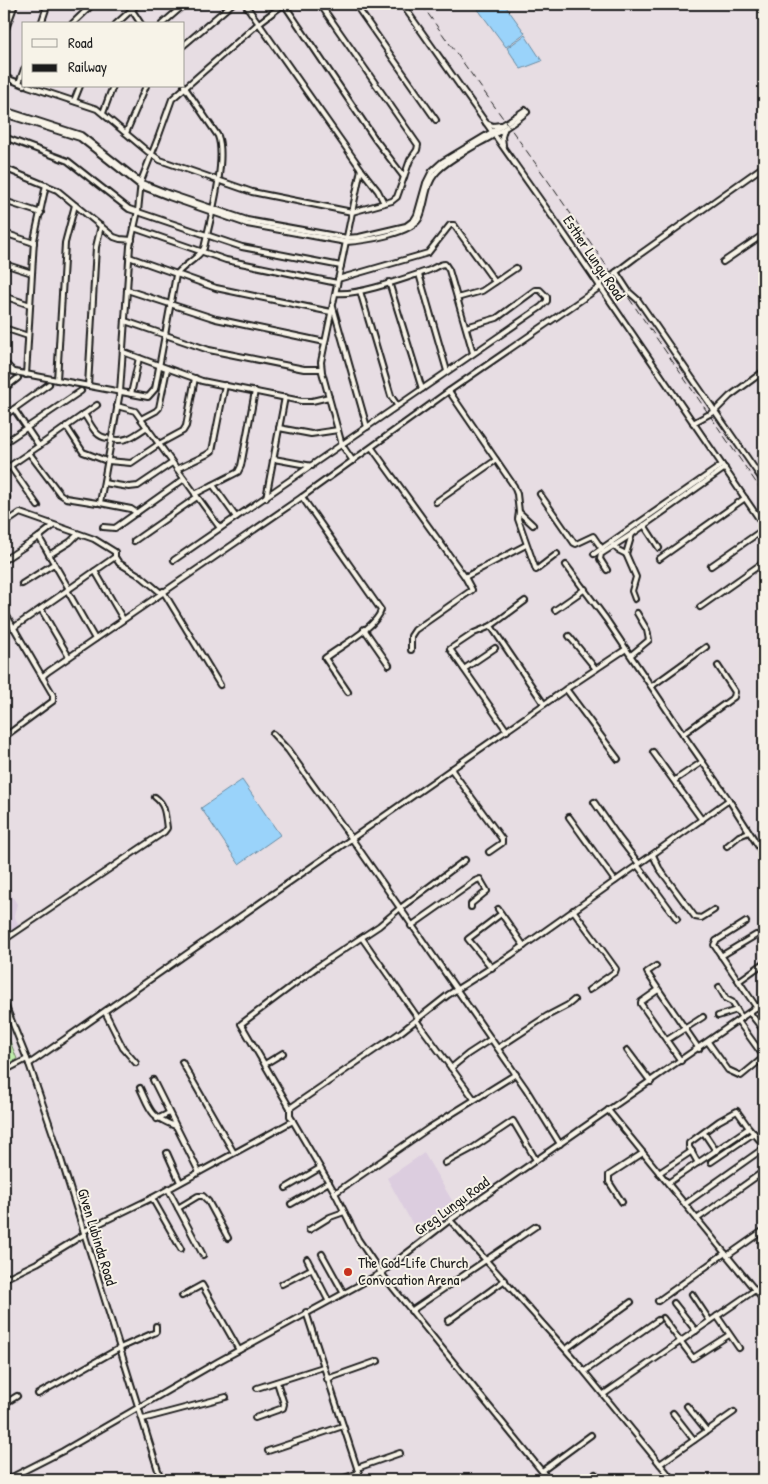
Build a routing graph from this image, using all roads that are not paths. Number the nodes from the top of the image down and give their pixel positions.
1 (15, 4) edge
2 (50, 4) edge
3 (93, 4) edge
4 (128, 4) edge
5 (138, 4) edge
6 (185, 4) edge
7 (232, 4) edge
8 (245, 4) edge
9 (284, 4) edge
10 (320, 4) edge
11 (355, 4) edge
12 (402, 4) edge
13 (132, 10) junction
14 (42, 22) edge
15 (74, 22) edge
16 (118, 22) edge
17 (140, 22) edge
18 (164, 22) edge
19 (259, 23) junction
20 (4, 34) edge
21 (185, 44) edge
22 (22, 75) edge
23 (4, 78) edge
24 (19, 83) junction
25 (22, 84) edge
26 (185, 85) edge
27 (34, 88) edge
28 (48, 88) edge
29 (79, 88) edge
30 (112, 88) edge
31 (145, 88) edge
32 (182, 88) edge
33 (185, 88) edge
34 (47, 92) junction
35 (74, 101) junction
36 (526, 111) dead end
37 (4, 112) edge
38 (103, 113) junction
39 (436, 120) dead end
40 (484, 121) junction
41 (504, 126) junction
42 (126, 133) junction
43 (493, 134) junction
44 (4, 136) edge
45 (503, 146) junction
46 (151, 154) junction
47 (764, 166) edge
48 (4, 168) edge
49 (360, 168) junction
50 (404, 177) junction
51 (218, 180) junction
52 (141, 184) junction
53 (46, 185) junction
54 (4, 201) edge
55 (384, 203) junction
56 (75, 205) junction
57 (212, 210) junction
58 (138, 211) junction
59 (352, 212) junction
60 (40, 213) junction
61 (101, 226) junction
62 (134, 228) junction
63 (4, 233) edge
64 (764, 234) edge
65 (207, 235) junction
66 (132, 240) junction
67 (346, 240) junction
68 (34, 243) junction
69 (202, 252) junction
70 (129, 257) junction
71 (723, 262) dead end
72 (4, 264) edge
73 (341, 266) junction
74 (516, 268) dead end
75 (616, 272) junction
76 (32, 274) junction
77 (177, 274) junction
78 (419, 274) junction
79 (338, 281) junction
80 (389, 282) junction
81 (495, 282) junction
82 (600, 286) junction
83 (127, 290) junction
84 (360, 291) junction
85 (336, 293) junction
86 (4, 296) edge
87 (457, 298) junction
88 (171, 304) junction
89 (30, 305) junction
90 (333, 305) junction
91 (331, 312) junction
92 (125, 321) junction
93 (466, 327) junction
94 (4, 328) edge
95 (165, 335) junction
96 (28, 336) junction
97 (325, 342) junction
98 (123, 352) junction
99 (473, 353) junction
100 (139, 358) junction
101 (4, 362) edge
102 (159, 365) junction
103 (167, 369) junction
104 (321, 369) junction
105 (4, 370) edge
106 (447, 371) junction
107 (764, 371) edge
108 (14, 372) junction
109 (26, 375) junction
110 (18, 378) dead end
111 (195, 378) junction
112 (57, 380) junction
113 (49, 384) dead end
114 (225, 385) junction
115 (88, 386) junction
116 (4, 389) edge
117 (422, 389) junction
118 (81, 391) dead end
119 (255, 391) junction
120 (120, 392) junction
121 (449, 392) junction
122 (131, 394) junction
123 (285, 397) junction
124 (329, 397) junction
125 (97, 405) dead end
126 (398, 405) junction
127 (118, 406) junction
128 (14, 409) junction
129 (715, 412) junction
130 (84, 414) junction
131 (4, 416) edge
132 (141, 419) junction
133 (694, 423) junction
134 (66, 426) junction
135 (27, 427) junction
136 (147, 427) junction
137 (367, 427) junction
138 (279, 428) junction
139 (338, 430) junction
140 (109, 439) junction
141 (4, 444) edge
142 (159, 444) junction
143 (342, 445) junction
144 (38, 446) junction
145 (372, 448) junction
146 (29, 453) junction
147 (274, 459) junction
148 (353, 460) junction
149 (496, 460) junction
150 (106, 461) junction
151 (172, 463) junction
152 (10, 466) junction
153 (312, 466) junction
154 (723, 466) junction
155 (177, 469) junction
156 (4, 470) edge
157 (184, 479) junction
158 (764, 482) edge
159 (104, 483) junction
160 (213, 485) junction
161 (4, 492) edge
162 (540, 494) dead end
163 (196, 495) junction
164 (8, 497) dead end
165 (302, 497) junction
166 (266, 498) junction
167 (744, 498) junction
168 (436, 502) dead end
169 (98, 503) dead end
170 (38, 506) dead end
171 (137, 512) junction
172 (519, 512) junction
173 (236, 517) junction
174 (44, 523) junction
175 (4, 524) edge
176 (533, 525) dead end
177 (644, 525) junction
178 (53, 526) junction
179 (103, 527) dead end
180 (220, 528) junction
181 (764, 528) edge
182 (45, 532) junction
183 (78, 534) junction
184 (632, 534) junction
185 (39, 537) junction
186 (134, 541) dead end
187 (526, 545) junction
188 (613, 545) junction
189 (659, 548) dead end
190 (602, 549) junction
191 (557, 554) dead end
192 (594, 554) dead end
193 (626, 554) junction
194 (49, 555) junction
195 (114, 559) junction
196 (659, 559) dead end
197 (4, 560) edge
198 (174, 560) dead end
199 (764, 562) edge
200 (55, 565) junction
201 (566, 565) dead end
202 (711, 566) dead end
203 (606, 570) dead end
204 (95, 571) junction
205 (465, 577) junction
206 (22, 584) dead end
207 (585, 589) junction
208 (68, 590) junction
209 (162, 592) junction
210 (635, 599) dead end
211 (525, 601) dead end
212 (700, 607) dead end
213 (41, 609) junction
214 (555, 610) dead end
215 (4, 611) edge
216 (637, 613) dead end
217 (123, 619) junction
218 (491, 626) junction
219 (13, 628) junction
220 (364, 629) junction
221 (569, 636) dead end
222 (95, 639) junction
223 (706, 647) dead end
224 (495, 648) dead end
225 (626, 649) junction
226 (411, 650) dead end
227 (631, 655) junction
228 (69, 656) junction
229 (389, 666) dead end
230 (718, 666) dead end
231 (464, 669) junction
232 (596, 669) junction
233 (43, 676) junction
234 (220, 685) dead end
235 (652, 686) junction
236 (566, 689) junction
237 (348, 692) dead end
238 (544, 704) junction
239 (507, 731) junction
240 (273, 734) dead end
241 (683, 734) junction
242 (4, 736) edge
243 (654, 752) dead end
244 (618, 759) dead end
245 (702, 762) junction
246 (452, 769) junction
247 (675, 780) junction
248 (155, 797) dead end
249 (729, 800) junction
250 (594, 802) dead end
251 (569, 817) dead end
252 (702, 820) junction
253 (749, 832) junction
254 (352, 839) junction
255 (727, 846) dead end
256 (489, 852) dead end
257 (653, 855) junction
258 (764, 855) edge
259 (465, 860) dead end
260 (638, 865) junction
261 (614, 881) junction
262 (471, 907) dead end
263 (399, 909) junction
264 (498, 909) dead end
265 (573, 910) junction
266 (714, 910) dead end
267 (501, 914) junction
268 (677, 920) dead end
269 (746, 922) dead end
270 (412, 926) junction
271 (756, 935) dead end
272 (362, 938) junction
273 (4, 940) edge
274 (524, 946) junction
275 (720, 956) junction
276 (764, 963) edge
277 (656, 966) dead end
278 (492, 968) junction
279 (739, 981) junction
280 (719, 987) dead end
281 (457, 990) junction
282 (588, 990) dead end
283 (658, 990) junction
284 (574, 1000) dead end
285 (4, 1002) edge
286 (764, 1002) edge
287 (757, 1008) junction
288 (737, 1010) junction
289 (105, 1012) junction
290 (750, 1013) junction
291 (718, 1016) dead end
292 (703, 1017) dead end
293 (417, 1019) junction
294 (740, 1020) junction
295 (685, 1028) junction
296 (764, 1031) edge
297 (491, 1039) junction
298 (667, 1040) junction
299 (708, 1042) junction
300 (498, 1048) junction
301 (698, 1049) junction
302 (627, 1050) dead end
303 (282, 1053) dead end
304 (764, 1057) edge
305 (27, 1059) junction
306 (681, 1061) junction
307 (182, 1062) dead end
308 (136, 1063) dead end
309 (29, 1064) junction
310 (265, 1064) junction
311 (451, 1068) junction
312 (4, 1071) edge
313 (516, 1074) junction
314 (153, 1080) dead end
315 (651, 1082) junction
316 (140, 1088) dead end
317 (474, 1099) junction
318 (290, 1108) junction
319 (608, 1110) junction
320 (169, 1113) junction
321 (157, 1119) junction
322 (293, 1122) junction
323 (175, 1126) junction
324 (749, 1128) junction
325 (704, 1133) junction
326 (754, 1133) junction
327 (560, 1144) junction
328 (764, 1147) edge
329 (716, 1151) junction
330 (692, 1152) junction
331 (234, 1153) junction
332 (643, 1153) junction
333 (167, 1154) dead end
334 (536, 1160) junction
335 (711, 1162) dead end
336 (445, 1163) dead end
337 (698, 1163) junction
338 (320, 1168) junction
339 (764, 1171) edge
340 (200, 1172) junction
341 (659, 1173) junction
342 (180, 1182) junction
343 (328, 1182) junction
344 (668, 1183) junction
345 (286, 1188) dead end
346 (168, 1189) junction
347 (334, 1193) junction
348 (152, 1198) junction
349 (622, 1202) dead end
350 (291, 1204) dead end
351 (685, 1204) junction
352 (178, 1208) junction
353 (344, 1212) junction
354 (697, 1219) junction
355 (450, 1220) junction
356 (536, 1226) dead end
357 (309, 1230) dead end
358 (764, 1230) edge
359 (84, 1233) junction
360 (228, 1238) dead end
361 (180, 1249) dead end
362 (322, 1254) dead end
363 (726, 1254) junction
364 (203, 1255) dead end
365 (307, 1259) dead end
366 (487, 1260) junction
367 (312, 1269) junction
368 (380, 1272) junction
369 (4, 1277) edge
370 (505, 1280) junction
371 (282, 1284) dead end
372 (755, 1290) junction
373 (343, 1292) junction
374 (692, 1294) dead end
375 (182, 1296) dead end
376 (328, 1300) junction
377 (658, 1300) dead end
378 (764, 1301) edge
379 (631, 1302) dead end
380 (674, 1303) dead end
381 (411, 1311) junction
382 (306, 1312) junction
383 (717, 1316) junction
384 (662, 1318) dead end
385 (658, 1320) dead end
386 (710, 1321) junction
387 (448, 1322) dead end
388 (156, 1326) dead end
389 (696, 1331) junction
390 (730, 1335) junction
391 (680, 1341) junction
392 (120, 1348) junction
393 (739, 1348) dead end
394 (566, 1349) junction
395 (239, 1350) junction
396 (378, 1361) dead end
397 (323, 1367) junction
398 (585, 1371) junction
399 (327, 1378) junction
400 (277, 1382) junction
401 (257, 1388) dead end
402 (38, 1394) dead end
403 (604, 1394) junction
404 (17, 1396) dead end
405 (226, 1397) dead end
406 (4, 1404) edge
407 (687, 1406) dead end
408 (139, 1407) junction
409 (734, 1412) dead end
410 (673, 1413) dead end
411 (255, 1418) dead end
412 (143, 1419) junction
413 (344, 1426) junction
414 (707, 1431) junction
415 (591, 1434) dead end
416 (694, 1440) junction
417 (268, 1451) dead end
418 (400, 1454) dead end
419 (660, 1464) junction
420 (358, 1470) junction
421 (542, 1471) junction
422 (595, 1474) dead end
423 (16, 1475) junction
424 (6, 1480) edge
425 (19, 1480) edge
426 (160, 1480) edge
427 (326, 1480) edge
428 (361, 1480) edge
429 (549, 1480) edge
430 (586, 1480) edge
431 (673, 1480) edge

1 - 20 street
2 - 14 street
3 - 15 street
4 - 13 street
5 - 13 street
6 - 18 street
7 - 21 street
8 - 19 street
9 - 19 street
9 - 50 street
10 - 50 street
11 - 39 street
12 - 40 street, Esther Lungu Road
13 - 16 street
13 - 17 street
19 - 26 street
19 - 49 street
22 - 24 street
23 - 24 street
24 - 25 street
27 - 34 street
28 - 34 street
29 - 35 street
30 - 38 street
31 - 42 street
32 - 46 street
33 - 51 street
34 - 35 street
35 - 38 street
36 - 41 street
37 - 52 street
38 - 42 street
40 - 41 street
40 - 43 street, Esther Lungu Road
41 - 43 street
41 - 45 street
42 - 46 street
43 - 45 street, Esther Lungu Road
43 - 67 street
44 - 58 street
45 - 82 street, Esther Lungu Road
46 - 51 street
46 - 52 street
47 - 75 street
48 - 53 street
49 - 55 street
49 - 59 street
50 - 55 street
51 - 57 street
51 - 59 street
52 - 57 street
52 - 58 street
53 - 56 street
53 - 60 street
54 - 60 street
55 - 59 street
56 - 61 street
56 - 112 street
57 - 65 street
57 - 67 street
58 - 62 street
58 - 65 street
59 - 67 street
60 - 68 street
61 - 66 street
61 - 115 street
62 - 66 street
62 - 69 street
63 - 68 street
64 - 71 street
65 - 69 street
65 - 73 street
66 - 70 street
67 - 73 street
68 - 76 street
69 - 77 street
69 - 79 street
70 - 77 street
70 - 83 street
72 - 76 street
73 - 79 street
74 - 81 street
75 - 82 street
75 - 129 street
76 - 89 street
77 - 88 street
77 - 91 street
78 - 80 street
78 - 87 street
78 - 106 street
79 - 81 street
79 - 85 street
80 - 84 street
80 - 117 street
81 - 87 street
82 - 121 street
82 - 133 street, Esther Lungu Road
83 - 88 street
83 - 92 street
84 - 85 street
84 - 126 street
85 - 90 street
86 - 89 street
87 - 93 street
88 - 95 street
88 - 97 street
89 - 96 street
90 - 91 street
90 - 137 street
91 - 97 street
92 - 95 street
92 - 98 street
93 - 99 street
93 - 99 street
94 - 96 street
95 - 102 street
95 - 104 street
96 - 109 street
97 - 104 street
98 - 100 street
98 - 120 street
99 - 106 street
100 - 102 street
100 - 122 street
101 - 108 street
102 - 103 street
102 - 122 street
103 - 111 street
103 - 132 street
104 - 124 street
105 - 108 street
106 - 117 street
107 - 129 street
108 - 109 street
109 - 112 street
110 - 116 street
111 - 114 street
111 - 142 street
112 - 115 street
113 - 128 street
114 - 119 street
114 - 155 street
115 - 120 street
117 - 126 street
118 - 135 street
119 - 123 street
119 - 160 street
120 - 122 street
120 - 127 street
121 - 145 street
121 - 149 street
123 - 124 street
123 - 138 street
124 - 139 street
125 - 130 street
126 - 137 street
127 - 132 street
127 - 140 street
128 - 131 street
128 - 135 street
129 - 133 street
129 - 158 street
130 - 134 street
130 - 140 street
132 - 136 street
133 - 154 street, Esther Lungu Road
134 - 144 street
134 - 150 street
135 - 141 street
135 - 144 street
136 - 140 street
136 - 142 street
137 - 143 street
138 - 139 street
138 - 147 street
139 - 143 street
140 - 150 street
142 - 150 street
142 - 151 street
143 - 148 street
143 - 153 street
144 - 146 street
145 - 148 street
145 - 205 street
146 - 152 street
146 - 169 street
147 - 153 street
147 - 166 street
148 - 165 street
149 - 168 street
149 - 172 street
150 - 159 street
151 - 155 street
151 - 159 street
152 - 156 street
152 - 170 street
153 - 166 street
154 - 167 street, Esther Lungu Road
154 - 177 street
154 - 190 street
155 - 157 street
157 - 163 street
157 - 171 street
159 - 171 street
160 - 163 street
160 - 173 street
161 - 164 street
162 - 190 street
163 - 180 street
163 - 186 street
165 - 209 street
165 - 220 street
166 - 173 street
167 - 181 street, Esther Lungu Road
167 - 196 street
171 - 179 street
172 - 176 street
172 - 187 street
173 - 180 street
174 - 175 street
174 - 178 street
174 - 182 street
177 - 184 street
177 - 189 street
178 - 182 street
178 - 183 street
180 - 198 street
181 - 202 street
182 - 185 street
183 - 194 street
183 - 195 street
184 - 188 street
184 - 193 street
185 - 194 street
185 - 197 street
187 - 191 street
187 - 205 street
188 - 193 street
188 - 203 street
190 - 192 street
193 - 210 street
194 - 200 street
195 - 204 street
195 - 209 street
199 - 212 street
200 - 206 street
200 - 208 street
201 - 207 street
204 - 208 street
204 - 217 street
205 - 226 street
207 - 214 street
207 - 225 street
208 - 213 street
208 - 222 street
209 - 217 street
209 - 234 street
211 - 218 street
213 - 219 street
213 - 228 street
215 - 219 street
216 - 227 street
217 - 222 street
218 - 231 street
218 - 238 street
219 - 233 street
220 - 229 street
220 - 237 street
221 - 232 street
222 - 228 street
223 - 235 street
224 - 231 street
225 - 227 street
225 - 232 street
227 - 235 street
228 - 233 street
230 - 241 street
231 - 239 street
232 - 236 street
233 - 242 street
235 - 241 street
236 - 238 street
236 - 244 street
238 - 239 street
239 - 246 street
240 - 254 street
241 - 245 street
243 - 247 street
245 - 247 street
245 - 249 street
246 - 254 street
246 - 256 street
247 - 252 street
248 - 273 street
249 - 252 street
249 - 253 street
250 - 260 street
251 - 261 street
252 - 257 street
253 - 255 street
253 - 258 street
254 - 263 street
254 - 289 street
257 - 260 street
257 - 266 street
259 - 263 street
260 - 261 street
260 - 268 street
261 - 265 street
262 - 270 street
263 - 270 street
263 - 272 street
264 - 267 street
265 - 274 street
265 - 282 street
267 - 274 street
267 - 278 street
269 - 275 street
270 - 281 street
271 - 275 street
272 - 293 street
272 - 310 street
274 - 278 street
275 - 279 street
276 - 279 street
277 - 283 street
278 - 281 street
279 - 287 street
280 - 288 street
281 - 293 street
281 - 297 street
283 - 295 street
283 - 298 street
284 - 300 street
285 - 305 street, Given Lubinda Road
286 - 287 street, Greg Lungu Road
287 - 290 street, Greg Lungu Road
288 - 291 street
288 - 294 street
289 - 308 street
289 - 309 street
290 - 294 street, Greg Lungu Road
290 - 296 street
292 - 295 street
293 - 311 street
293 - 318 street
294 - 299 street, Greg Lungu Road
294 - 304 street
295 - 298 street
295 - 301 street
297 - 300 street
297 - 311 street
298 - 306 street
299 - 301 street, Greg Lungu Road
299 - 304 street
300 - 313 street
301 - 306 street, Greg Lungu Road
302 - 315 street
303 - 310 street
305 - 309 street, Given Lubinda Road
305 - 312 street
306 - 315 street, Greg Lungu Road
307 - 331 street
309 - 359 street, Given Lubinda Road
310 - 318 street
311 - 317 street
313 - 317 street
313 - 327 street
314 - 320 street
315 - 319 street, Greg Lungu Road
316 - 321 street
317 - 347 street
318 - 322 street
319 - 327 street, Greg Lungu Road
319 - 332 street
320 - 321 street
320 - 323 street
321 - 323 street
322 - 331 street
322 - 338 street
323 - 340 street
324 - 325 street
324 - 326 street
324 - 329 street
325 - 329 street
325 - 330 street
326 - 328 street
326 - 335 street
327 - 334 street, Greg Lungu Road
328 - 351 street
329 - 337 street
330 - 337 street
330 - 341 street
331 - 340 street
332 - 341 street
332 - 349 street
333 - 342 street
334 - 336 street
334 - 355 street, Greg Lungu Road
337 - 344 street
338 - 343 street
338 - 345 street
339 - 354 street
340 - 342 street
341 - 344 street
342 - 346 street
343 - 347 street
343 - 350 street
344 - 351 street
346 - 348 street
346 - 352 street
347 - 353 street
348 - 359 street
348 - 361 street
351 - 354 street
352 - 360 street
352 - 364 street
353 - 357 street
353 - 368 street
354 - 363 street
355 - 366 street
355 - 368 street, Greg Lungu Road
356 - 366 street
358 - 363 street
359 - 369 street
359 - 392 street, Given Lubinda Road
362 - 373 street
363 - 372 street
363 - 377 street
365 - 367 street
366 - 370 street
366 - 381 street
367 - 371 street
367 - 376 street
368 - 373 street, Greg Lungu Road
368 - 381 street
370 - 387 street
370 - 394 street
372 - 378 street
372 - 383 street
373 - 376 street, Greg Lungu Road
374 - 386 street
375 - 395 street
376 - 382 street, Greg Lungu Road
379 - 394 street
380 - 389 street
381 - 421 street
382 - 395 street, Greg Lungu Road
382 - 397 street
383 - 386 street
383 - 390 street
384 - 391 street
385 - 398 street
386 - 389 street
388 - 392 street
389 - 391 street
390 - 391 street
390 - 393 street
391 - 403 street
392 - 402 street
392 - 408 street, Given Lubinda Road
394 - 398 street
395 - 408 street, Greg Lungu Road
396 - 399 street
397 - 399 street
397 - 400 street
398 - 403 street
399 - 413 street
400 - 401 street
400 - 411 street
403 - 419 street
404 - 406 street
405 - 412 street
407 - 414 street
408 - 412 street, Given Lubinda Road
408 - 423 street, Greg Lungu Road
409 - 414 street
410 - 416 street
412 - 426 street, Given Lubinda Road
413 - 417 street
413 - 420 street
414 - 416 street
415 - 421 street
416 - 419 street
418 - 420 street
419 - 431 street
420 - 427 street
420 - 428 street
421 - 429 street
422 - 430 street
423 - 424 street, Greg Lungu Road
423 - 425 street

